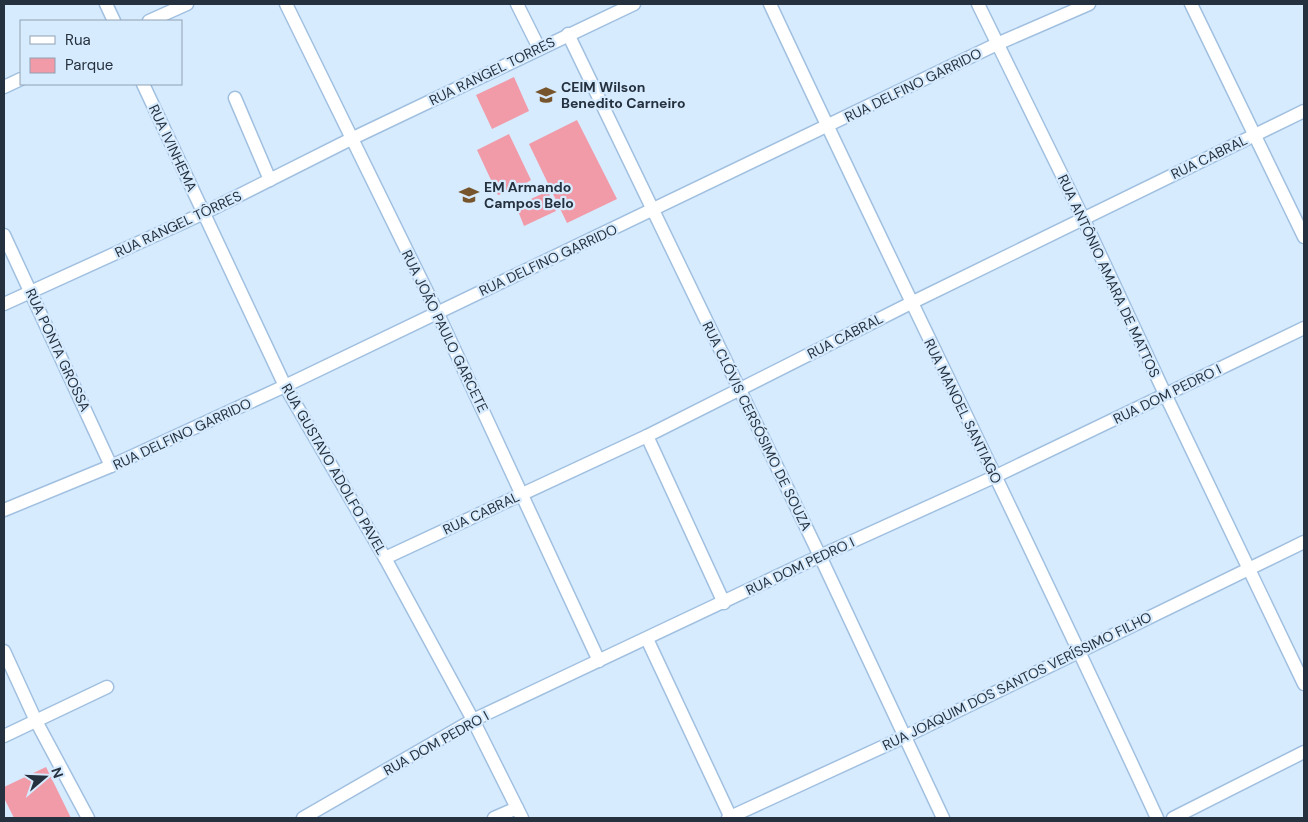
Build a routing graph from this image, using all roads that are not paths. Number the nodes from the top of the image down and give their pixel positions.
1 (106, 4) edge
2 (188, 4) edge
3 (286, 4) edge
4 (517, 4) edge
5 (634, 4) edge
6 (770, 4) edge
7 (978, 4) edge
8 (1089, 4) edge
9 (1190, 4) edge
10 (114, 20) edge
11 (151, 20) edge
12 (568, 34) junction
13 (997, 44) junction
14 (539, 48) junction
15 (20, 79) edge
16 (143, 85) edge
17 (4, 87) edge
18 (235, 98) dead end
19 (1304, 111) edge
20 (827, 126) junction
21 (1254, 135) junction
22 (351, 139) junction
23 (270, 180) junction
24 (652, 209) junction
25 (204, 213) junction
26 (1084, 218) junction
27 (4, 235) edge
28 (1304, 237) edge
29 (31, 291) junction
30 (911, 303) junction
31 (4, 304) edge
32 (436, 312) junction
33 (1304, 328) edge
34 (285, 386) junction
35 (739, 389) junction
36 (1165, 394) junction
37 (647, 436) junction
38 (112, 466) junction
39 (994, 477) junction
40 (523, 494) junction
41 (4, 510) edge
42 (1304, 542) edge
43 (820, 556) junction
44 (385, 558) junction
45 (1248, 568) junction
46 (724, 602) junction
47 (646, 639) junction
48 (1080, 650) junction
49 (4, 651) edge
50 (599, 661) junction
51 (1304, 684) edge
52 (107, 687) dead end
53 (473, 720) junction
54 (36, 721) junction
55 (4, 736) edge
56 (904, 736) junction
57 (1304, 752) edge
58 (520, 813) edge
59 (88, 818) edge
60 (303, 818) edge
61 (494, 818) edge
62 (730, 818) edge
63 (943, 818) edge
64 (1157, 818) edge
65 (1173, 818) edge

1 - 10 street
2 - 11 street
3 - 22 street, RUA JOÃO PAULO GARCETE
4 - 14 street
5 - 12 street, RUA RANGEL TORRES
6 - 20 street, RUA MANOEL SANTIAGO
7 - 13 street, RUA ANTÔNIO AMARA DE MATTOS
8 - 13 street, RUA DELFINO GARRIDO
9 - 21 street
12 - 14 street, RUA RANGEL TORRES
12 - 24 street, RUA CLÓVIS CERSÓSIMO DE SOUZA
13 - 20 street, RUA DELFINO GARRIDO
13 - 26 street, RUA ANTÔNIO AMARA DE MATTOS
14 - 22 street, RUA RANGEL TORRES
15 - 17 street
16 - 25 street, RUA IVINHEMA
18 - 23 street
19 - 21 street, RUA CABRAL
20 - 24 street, RUA DELFINO GARRIDO
20 - 30 street, RUA MANOEL SANTIAGO
21 - 26 street, RUA CABRAL
21 - 28 street
22 - 23 street, RUA RANGEL TÔRRES
22 - 32 street, RUA JOÃO PAULO GARCETE
23 - 25 street, RUA RANGEL TÔRRES
24 - 32 street, RUA DELFINO GARRIDO
24 - 35 street, RUA CLÓVIS CERSÓSIMO DE SOUZA
25 - 29 street, RUA RANGEL TÔRRES
25 - 34 street, RUA GUSTAVO ADOLFO PAVEL
26 - 30 street, RUA CABRAL
26 - 36 street, RUA ANTÔNIO AMARA DE MATTOS
27 - 29 street, RUA PONTA GROSSA
29 - 31 street, RUA RANGEL TÔRRES
29 - 38 street, RUA PONTA GROSSA
30 - 35 street, RUA CABRAL
30 - 39 street, RUA MANOEL SANTIAGO
32 - 34 street, RUA DELFINO GARRIDO
32 - 40 street, RUA JOÃO PAULO GARCETE
33 - 36 street, RUA DOM PEDRO I
34 - 38 street, RUA DELFINO GARRIDO
34 - 44 street, RUA GUSTAVO ADOLFO PAVEL
35 - 37 street, RUA CABRAL
35 - 43 street, RUA CLÓVIS CERSÓSIMO DE SOUZA
36 - 39 street, RUA DOM PEDRO I
36 - 45 street, RUA ANTÔNIO AMARA DE MATTOS
37 - 40 street, RUA CABRAL
37 - 46 street
38 - 41 street, RUA DELFINO GARRIDO
39 - 43 street, RUA DOM PEDRO I
39 - 48 street, RUA MANOEL SANTIAGO
40 - 44 street, RUA CABRAL
40 - 50 street, RUA JOÃO PAULO GARCETE
42 - 45 street, RUA JOAQUIM DOS SANTOS VERÍSSIMO FILHO
43 - 46 street, RUA DOM PEDRO I
43 - 56 street, RUA CLÓVIS CERSÓSIMO DE SOUZA
44 - 53 street, RUA GUSTAVO ADOLFO PAVEL
45 - 48 street, RUA JOAQUIM DOS SANTOS VERÍSSIMO FILHO
45 - 51 street, RUA ANTÔNIO AMARA DE MATTOS
46 - 47 street, RUA DOM PEDRO I
47 - 50 street, RUA DOM PEDRO I
47 - 62 street
48 - 56 street, RUA JOAQUIM DOS SANTOS VERÍSSIMO FILHO
48 - 64 street, RUA MANOEL SANTIAGO
49 - 54 street
50 - 53 street, RUA DOM PEDRO I
52 - 54 street
53 - 58 street
53 - 60 street, RUA DOM PEDRO I
54 - 55 street
54 - 59 street
56 - 62 street, RUA JOAQUIM DOS SANTOS VERÍSSIMO FILHO
56 - 63 street, RUA CLÓVIS CERSÓSIMO DE SOUZA
57 - 65 street
58 - 61 street

